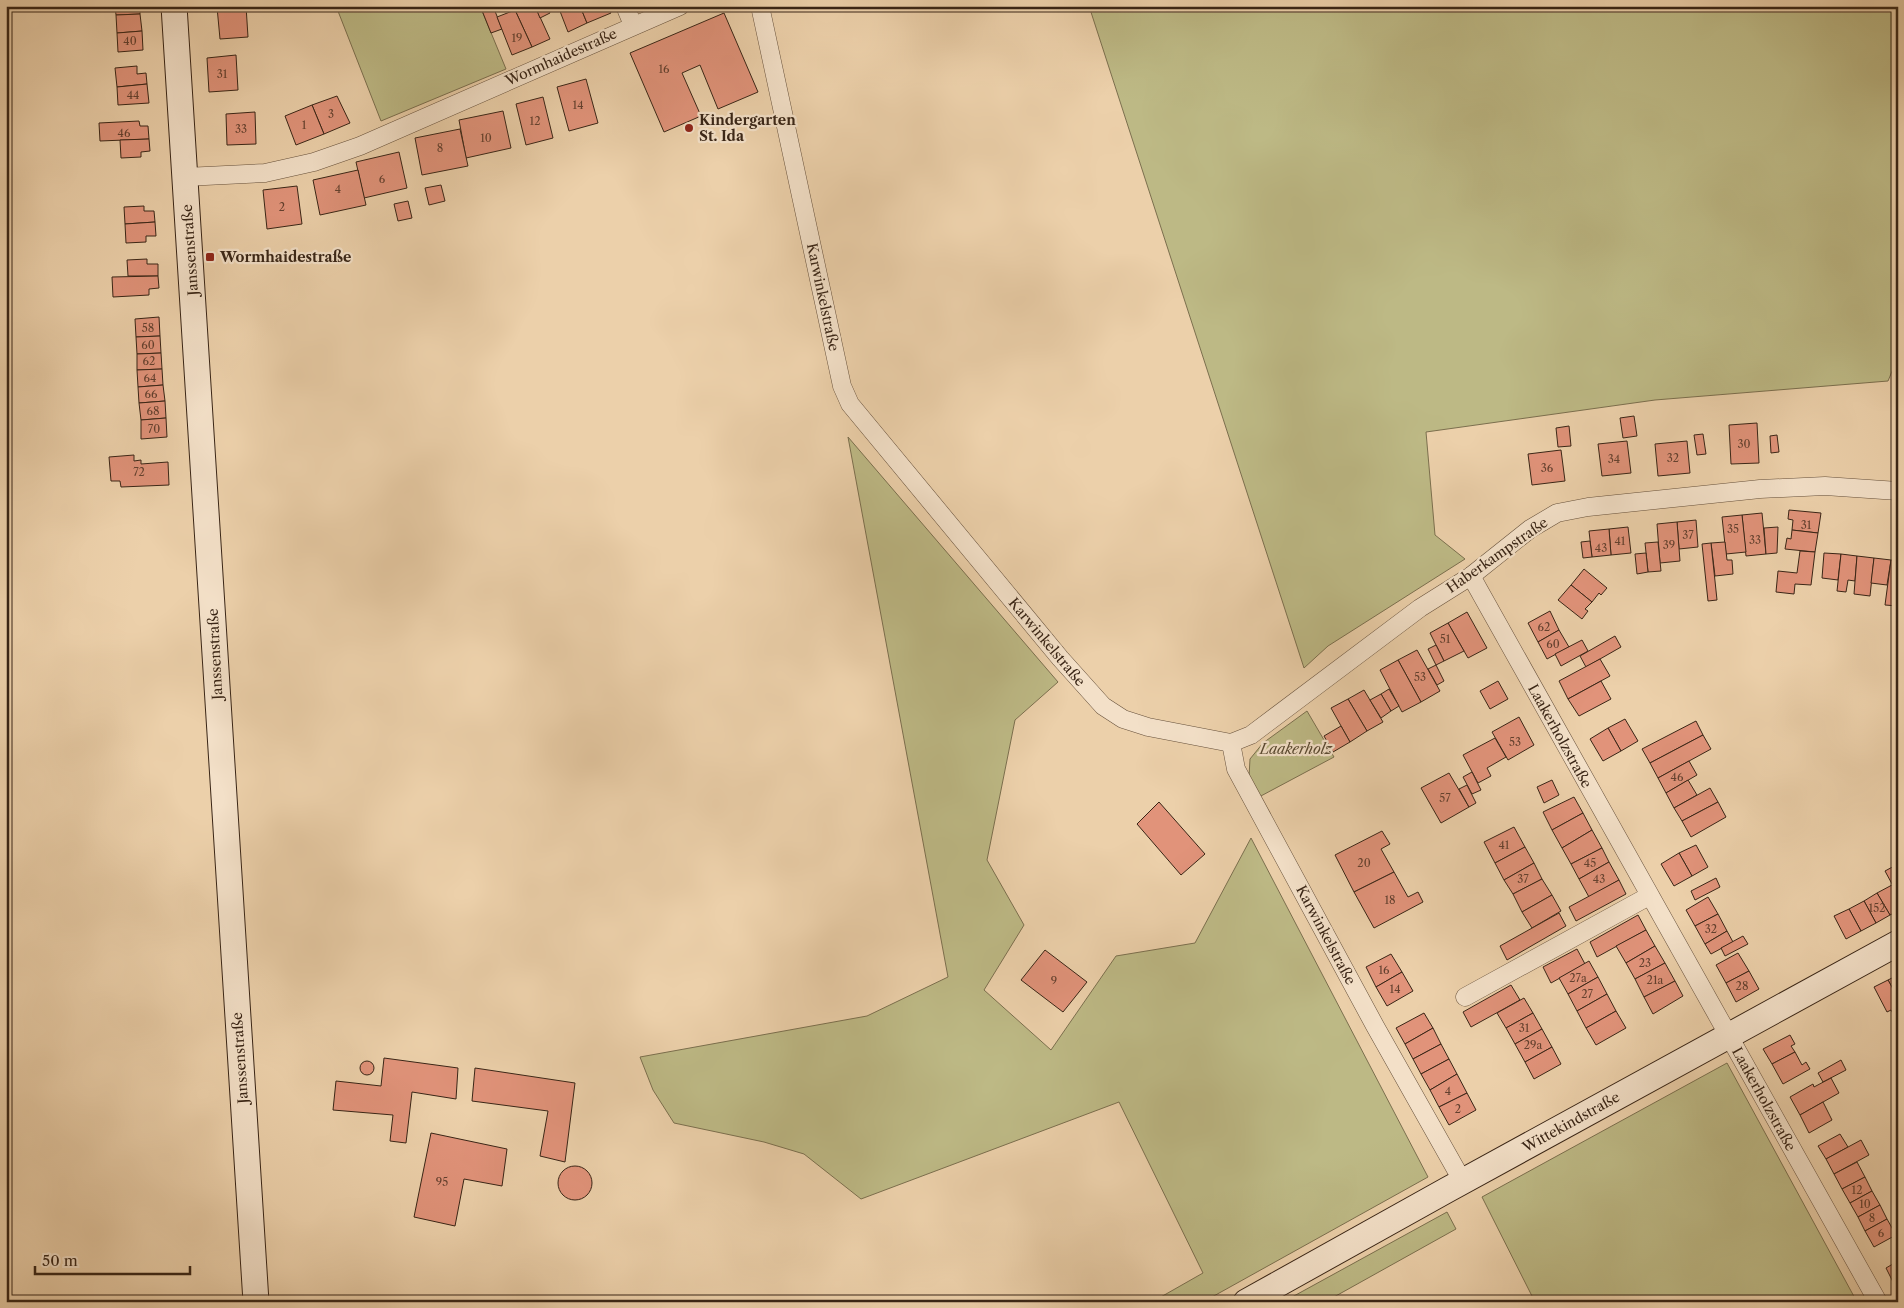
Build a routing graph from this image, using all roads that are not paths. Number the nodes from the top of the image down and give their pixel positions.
1 (174, 6) edge
2 (625, 6) edge
3 (680, 6) edge
4 (760, 6) edge
5 (633, 26) junction
6 (185, 177) junction
7 (1898, 491) edge
8 (1471, 576) junction
9 (1231, 743) junction
10 (1649, 896) junction
11 (1898, 943) edge
12 (1465, 997) dead end
13 (1728, 1035) junction
14 (1463, 1182) junction
15 (256, 1302) edge
16 (1246, 1302) edge
17 (1878, 1302) edge

1 - 6 main road, Janssenstraße
2 - 5 street
3 - 5 street, Wormhaidestraße
4 - 9 street, Karwinkelstraße
5 - 6 street, Wormhaidestraße
6 - 15 main road, Janssenstraße
7 - 8 street, Haberkampstraße
8 - 9 street, Haberkampstraße
8 - 10 street, Laakerholzstraße
9 - 14 street, Karwinkelstraße
10 - 12 street
10 - 13 street, Laakerholzstraße
11 - 13 main road, Wittekindstraße
13 - 14 main road, Wittekindstraße
13 - 17 street, Laakerholzstraße
14 - 16 main road, Wittekindstraße

